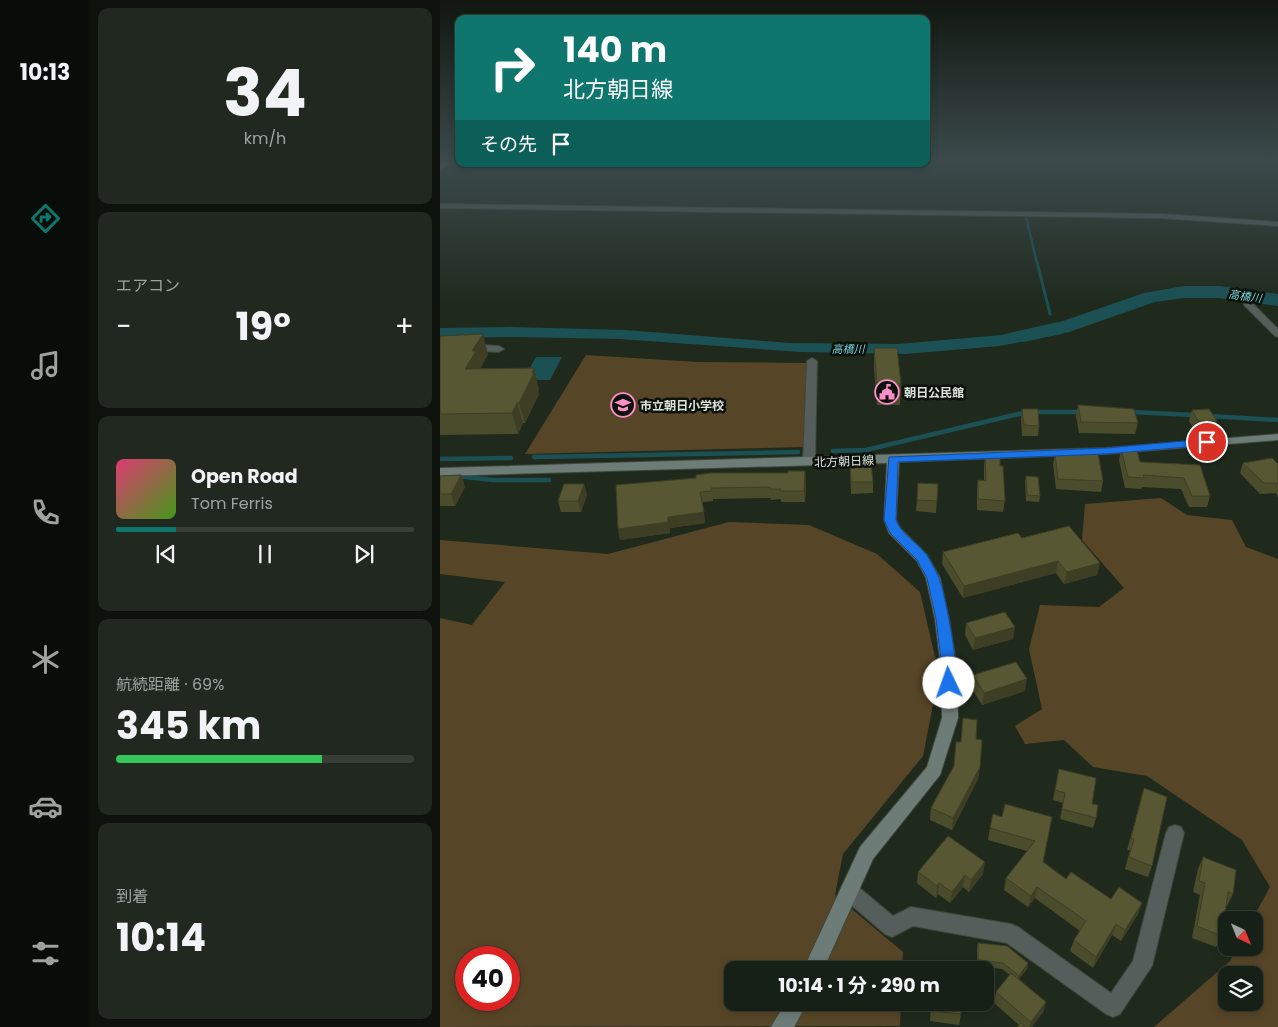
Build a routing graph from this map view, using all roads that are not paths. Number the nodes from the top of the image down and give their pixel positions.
1 (579, 208) edge
2 (1278, 224) edge
3 (1247, 303) dead end
4 (1278, 334) edge
5 (440, 346) edge
6 (499, 349) dead end
7 (812, 361) dead end
8 (1278, 437) edge
9 (893, 459) junction
10 (809, 462) junction
11 (440, 472) edge
12 (1175, 832) dead end
13 (849, 891) junction
14 (817, 961) edge
15 (792, 1011) edge
16 (782, 1027) edge

1 - 2 street
3 - 4 street
5 - 6 street
7 - 10 street
8 - 9 main road, 北方朝日線
9 - 10 main road, 北方朝日線
9 - 13 main road
10 - 11 main road, 北方朝日線
12 - 13 street
13 - 14 main road
15 - 16 main road

